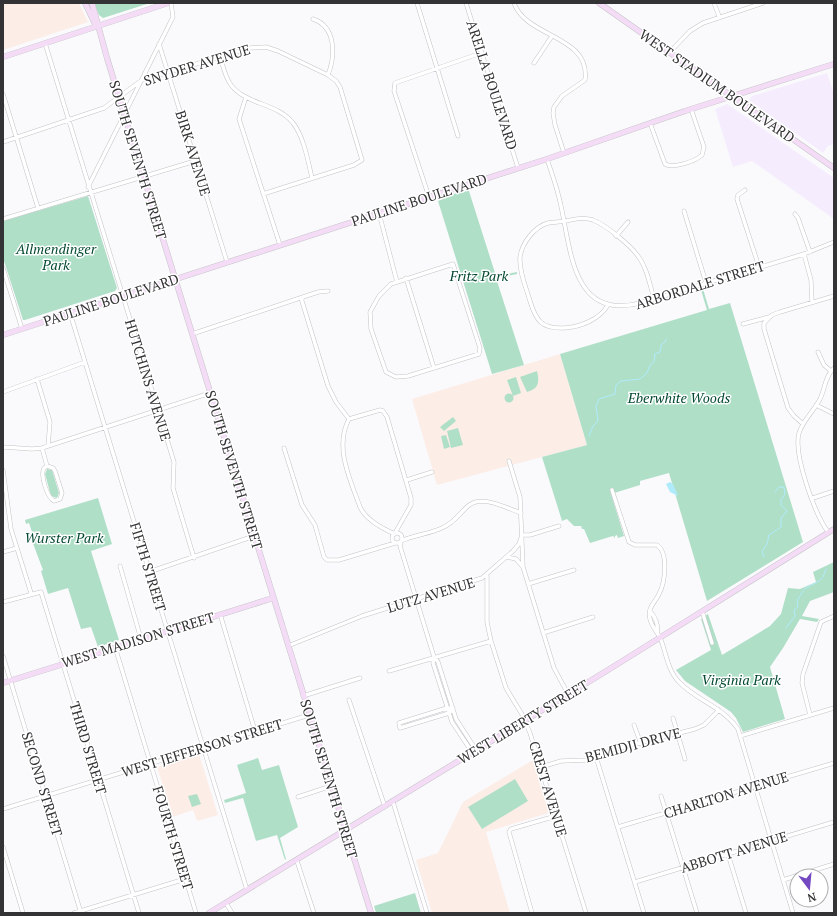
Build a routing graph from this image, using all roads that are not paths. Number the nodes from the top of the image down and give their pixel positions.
1 (85, 3) edge
2 (92, 3) edge
3 (168, 3) edge
4 (171, 3) edge
5 (416, 3) edge
6 (466, 3) edge
7 (514, 3) edge
8 (599, 3) edge
9 (714, 3) edge
10 (763, 3) edge
11 (719, 16) junction
12 (313, 19) dead end
13 (97, 26) junction
14 (552, 36) junction
15 (45, 43) junction
16 (159, 44) junction
17 (670, 52) junction
18 (481, 53) junction
19 (220, 56) junction
20 (3, 57) edge
21 (534, 63) dead end
22 (834, 64) edge
23 (437, 68) junction
24 (169, 72) junction
25 (328, 75) junction
26 (142, 80) junction
27 (3, 94) edge
28 (732, 96) junction
29 (246, 97) junction
30 (119, 98) junction
31 (691, 109) junction
32 (124, 116) junction
33 (69, 121) junction
34 (650, 122) junction
35 (458, 136) dead end
36 (17, 138) junction
37 (3, 142) edge
38 (564, 153) junction
39 (547, 159) junction
40 (195, 161) junction
41 (518, 168) junction
42 (834, 168) edge
43 (144, 176) junction
44 (312, 178) junction
45 (88, 187) junction
46 (745, 190) dead end
47 (90, 193) junction
48 (263, 194) junction
49 (429, 197) junction
50 (38, 208) junction
51 (684, 211) dead end
52 (378, 213) junction
53 (794, 214) dead end
54 (3, 219) edge
55 (564, 221) junction
56 (628, 222) dead end
57 (616, 236) junction
58 (834, 242) edge
59 (280, 245) junction
60 (810, 252) junction
61 (804, 254) junction
62 (227, 262) junction
63 (759, 267) junction
64 (3, 268) edge
65 (406, 278) junction
66 (175, 279) junction
67 (397, 282) junction
68 (706, 283) junction
69 (328, 292) dead end
70 (123, 296) junction
71 (834, 296) edge
72 (301, 298) junction
73 (654, 299) junction
74 (812, 302) junction
75 (608, 305) junction
76 (70, 313) junction
77 (770, 316) junction
78 (743, 324) dead end
79 (22, 329) junction
80 (192, 334) junction
81 (3, 335) edge
82 (818, 352) dead end
83 (85, 362) junction
84 (434, 368) junction
85 (832, 370) edge
86 (37, 379) junction
87 (3, 392) edge
88 (210, 393) junction
89 (816, 406) junction
90 (157, 410) junction
91 (834, 414) edge
92 (349, 419) junction
93 (803, 424) junction
94 (105, 427) junction
95 (48, 446) junction
96 (3, 447) edge
97 (42, 448) junction
98 (284, 448) dead end
99 (509, 461) dead end
100 (47, 466) junction
101 (3, 470) edge
102 (432, 472) dead end
103 (407, 480) junction
104 (612, 490) dead end
105 (834, 491) edge
106 (812, 498) junction
107 (521, 513) junction
108 (559, 526) dead end
109 (834, 529) edge
110 (828, 532) junction
111 (522, 535) junction
112 (254, 536) junction
113 (397, 539) junction
114 (17, 548) junction
115 (3, 552) edge
116 (507, 557) junction
117 (194, 558) junction
118 (120, 566) dead end
119 (523, 567) junction
120 (574, 570) dead end
121 (149, 572) junction
122 (487, 576) junction
123 (528, 584) junction
124 (31, 593) junction
125 (273, 598) junction
126 (417, 600) junction
127 (3, 602) edge
128 (702, 611) junction
129 (220, 614) junction
130 (834, 616) edge
131 (593, 617) dead end
132 (167, 631) junction
133 (543, 632) junction
134 (659, 635) junction
135 (141, 639) junction
136 (491, 640) junction
137 (712, 644) dead end
138 (288, 646) junction
139 (115, 647) junction
140 (3, 656) edge
141 (434, 657) junction
142 (63, 664) junction
143 (389, 671) dead end
144 (360, 678) dead end
145 (10, 680) junction
146 (3, 683) edge
147 (568, 694) junction
148 (303, 696) junction
149 (349, 700) dead end
150 (447, 708) junction
151 (453, 708) junction
152 (834, 708) edge
153 (719, 710) junction
154 (449, 713) junction
155 (309, 715) junction
156 (810, 715) junction
157 (673, 718) dead end
158 (525, 721) junction
159 (634, 724) dead end
160 (255, 731) junction
161 (678, 733) junction
162 (740, 736) junction
163 (641, 744) junction
164 (203, 747) junction
165 (474, 752) junction
166 (596, 757) junction
167 (685, 759) dead end
168 (150, 763) junction
169 (834, 763) edge
170 (540, 767) junction
171 (98, 780) junction
172 (331, 786) junction
173 (755, 786) junction
174 (45, 796) junction
175 (661, 796) dead end
176 (298, 797) dead end
177 (394, 802) junction
178 (384, 807) junction
179 (3, 809) edge
180 (666, 813) junction
181 (556, 816) junction
182 (834, 822) edge
183 (618, 827) junction
184 (345, 831) junction
185 (771, 841) junction
186 (3, 847) edge
187 (728, 854) junction
188 (297, 861) junction
189 (834, 864) edge
190 (683, 868) junction
191 (185, 879) junction
192 (783, 880) junction
193 (634, 882) junction
194 (247, 890) junction
195 (133, 895) junction
196 (226, 903) junction
197 (80, 912) edge
198 (23, 913) edge
199 (74, 913) edge
200 (139, 913) edge
201 (196, 913) edge
202 (210, 913) edge
203 (232, 913) edge
204 (314, 913) edge
205 (371, 913) edge
206 (427, 913) edge
207 (532, 913) edge
208 (586, 913) edge
209 (644, 913) edge
210 (697, 913) edge
211 (746, 913) edge
212 (793, 913) edge

1 - 13 street, SOUTH SEVENTH STREET
2 - 13 street, SOUTH SEVENTH STREET
3 - 13 street
4 - 16 street
5 - 23 street
6 - 18 street, ARELLA BOULEVARD
7 - 14 street
8 - 17 street, WEST STADIUM BOULEVARD
9 - 11 street
10 - 11 street
11 - 17 street
12 - 25 street
13 - 15 street
13 - 30 street, SOUTH SEVENTH STREET
14 - 21 street
14 - 38 street
15 - 20 street
15 - 33 street, HUTCHINS AVENUE
16 - 24 street, BIRK AVENUE
16 - 26 street
17 - 28 street, WEST STADIUM BOULEVARD
18 - 23 street
18 - 41 street, ARELLA BOULEVARD
19 - 24 street, SNYDER AVENUE
19 - 25 street, SNYDER AVENUE
19 - 29 street
22 - 28 street, PAULINE BOULEVARD
23 - 35 street
23 - 49 street
24 - 26 street, SNYDER AVENUE
24 - 40 street, BIRK AVENUE
25 - 44 street
26 - 30 street, SNYDER AVENUE
26 - 32 street
27 - 36 street
28 - 31 street, PAULINE BOULEVARD
28 - 42 street, WEST STADIUM BOULEVARD
29 - 44 street
29 - 48 street
30 - 32 street, SOUTH SEVENTH STREET
30 - 33 street, SNYDER AVENUE
31 - 34 street, PAULINE BOULEVARD
31 - 34 street
32 - 43 street, SOUTH SEVENTH STREET
32 - 45 street
33 - 36 street, SNYDER AVENUE
33 - 45 street, HUTCHINS AVENUE
34 - 38 street, PAULINE BOULEVARD
36 - 37 street, SNYDER AVENUE
36 - 50 street
38 - 39 street, PAULINE BOULEVARD
39 - 41 street, PAULINE BOULEVARD
39 - 55 street
40 - 43 street
40 - 62 street, BIRK AVENUE
41 - 49 street, PAULINE BOULEVARD
43 - 47 street
43 - 66 street, SOUTH SEVENTH STREET
44 - 48 street
45 - 47 street, HUTCHINS AVENUE
46 - 63 street
47 - 50 street
47 - 70 street, HUTCHINS AVENUE
48 - 59 street
49 - 52 street, PAULINE BOULEVARD
50 - 54 street
51 - 68 street
52 - 59 street, PAULINE BOULEVARD
52 - 67 street
53 - 60 street
55 - 57 street
55 - 75 street
55 - 75 street
56 - 57 street
57 - 73 street
58 - 60 street, ARBORDALE STREET
59 - 62 street, PAULINE BOULEVARD
60 - 61 street, ARBORDALE STREET
61 - 63 street, ARBORDALE STREET
61 - 74 street
62 - 66 street, PAULINE BOULEVARD
63 - 68 street, ARBORDALE STREET
64 - 79 street
65 - 67 street
65 - 84 street
65 - 84 street
66 - 70 street, PAULINE BOULEVARD
66 - 80 street, SOUTH SEVENTH STREET
67 - 84 street
68 - 73 street, ARBORDALE STREET
69 - 72 street
70 - 76 street, PAULINE BOULEVARD
70 - 90 street, HUTCHINS AVENUE
71 - 74 street
72 - 80 street
72 - 92 street
73 - 75 street, ARBORDALE STREET
74 - 77 street
76 - 79 street, PAULINE BOULEVARD
76 - 83 street, FIFTH STREET
77 - 78 street
77 - 93 street
79 - 81 street, PAULINE BOULEVARD
80 - 88 street, SOUTH SEVENTH STREET
82 - 85 street
83 - 86 street
83 - 94 street, FIFTH STREET
85 - 89 street
86 - 87 street
86 - 95 street
88 - 90 street
88 - 112 street, SOUTH SEVENTH STREET
89 - 91 street
89 - 93 street
90 - 94 street
90 - 117 street, HUTCHINS AVENUE
92 - 103 street
92 - 113 street
93 - 106 street
94 - 95 street
94 - 121 street, FIFTH STREET
95 - 97 street
96 - 97 street
97 - 100 street
98 - 113 street
99 - 107 street
100 - 100 street
101 - 114 street
102 - 103 street
103 - 113 street
104 - 134 street
105 - 106 street
106 - 110 street
107 - 111 street
107 - 113 street
108 - 111 street
109 - 110 street, WEST LIBERTY STREET
110 - 128 street, WEST LIBERTY STREET
111 - 116 street, LUTZ AVENUE
111 - 119 street
112 - 117 street
112 - 125 street, SOUTH SEVENTH STREET
113 - 126 street
114 - 115 street
114 - 124 street
116 - 119 street
116 - 122 street, LUTZ AVENUE
117 - 121 street
118 - 135 street
119 - 123 street
120 - 123 street
121 - 132 street, FIFTH STREET
122 - 126 street, LUTZ AVENUE
122 - 136 street, CREST AVENUE
123 - 133 street
124 - 127 street
124 - 142 street, THIRD STREET
125 - 129 street, WEST MADISON STREET
125 - 138 street, SOUTH SEVENTH STREET
126 - 138 street, LUTZ AVENUE
126 - 141 street
128 - 134 street, WEST LIBERTY STREET
128 - 137 street
129 - 132 street, WEST MADISON STREET
129 - 160 street
130 - 156 street
131 - 133 street
132 - 135 street, WEST MADISON STREET
132 - 164 street, FIFTH STREET
133 - 147 street
134 - 147 street, WEST LIBERTY STREET
134 - 153 street
135 - 139 street, WEST MADISON STREET
136 - 141 street
136 - 158 street, CREST AVENUE
138 - 148 street, SOUTH SEVENTH STREET
139 - 142 street, WEST MADISON STREET
139 - 168 street, FOURTH STREET
140 - 145 street, SECOND STREET
141 - 143 street
141 - 150 street
141 - 151 street
142 - 145 street, WEST MADISON STREET
142 - 171 street, THIRD STREET
144 - 148 street
145 - 146 street, WEST MADISON STREET
145 - 174 street, SECOND STREET
147 - 158 street, WEST LIBERTY STREET
148 - 155 street, SOUTH SEVENTH STREET
149 - 178 street
150 - 151 street
150 - 154 street
150 - 154 street
151 - 154 street
151 - 165 street
152 - 156 street
153 - 161 street, BEMIDJI DRIVE
153 - 162 street
154 - 165 street
155 - 160 street, WEST JEFFERSON STREET
155 - 172 street, SOUTH SEVENTH STREET
156 - 162 street
157 - 161 street
158 - 165 street, WEST LIBERTY STREET
158 - 170 street, CREST AVENUE
159 - 163 street
160 - 164 street, WEST JEFFERSON STREET
161 - 163 street, BEMIDJI DRIVE
161 - 167 street
162 - 173 street
163 - 166 street, BEMIDJI DRIVE
164 - 168 street, WEST JEFFERSON STREET
164 - 194 street, FIFTH STREET
165 - 177 street, WEST LIBERTY STREET
166 - 170 street, BEMIDJI DRIVE
166 - 183 street
168 - 171 street, WEST JEFFERSON STREET
168 - 191 street, FOURTH STREET
169 - 173 street, CHARLTON AVENUE
170 - 181 street, CREST AVENUE
171 - 174 street, WEST JEFFERSON STREET
171 - 195 street, THIRD STREET
172 - 176 street
172 - 184 street, SOUTH SEVENTH STREET
173 - 180 street, CHARLTON AVENUE
173 - 185 street
174 - 179 street, WEST JEFFERSON STREET
174 - 197 street, SECOND STREET
175 - 180 street
177 - 178 street, WEST LIBERTY STREET
177 - 206 street
178 - 184 street, WEST LIBERTY STREET
180 - 183 street, CHARLTON AVENUE
180 - 190 street
181 - 207 street
181 - 208 street, CREST AVENUE
182 - 185 street, ABBOTT AVENUE
183 - 193 street
184 - 188 street, WEST LIBERTY STREET
184 - 205 street, SOUTH SEVENTH STREET
185 - 187 street, ABBOTT AVENUE
185 - 192 street
186 - 198 street
187 - 190 street, ABBOTT AVENUE
187 - 211 street
188 - 194 street, WEST LIBERTY STREET
188 - 204 street
189 - 192 street
190 - 193 street, ABBOTT AVENUE
190 - 210 street
191 - 195 street
191 - 201 street, FOURTH STREET
192 - 212 street
193 - 209 street
194 - 196 street, WEST LIBERTY STREET
195 - 197 street
195 - 200 street, THIRD STREET
196 - 202 street, WEST LIBERTY STREET
196 - 203 street
197 - 199 street

